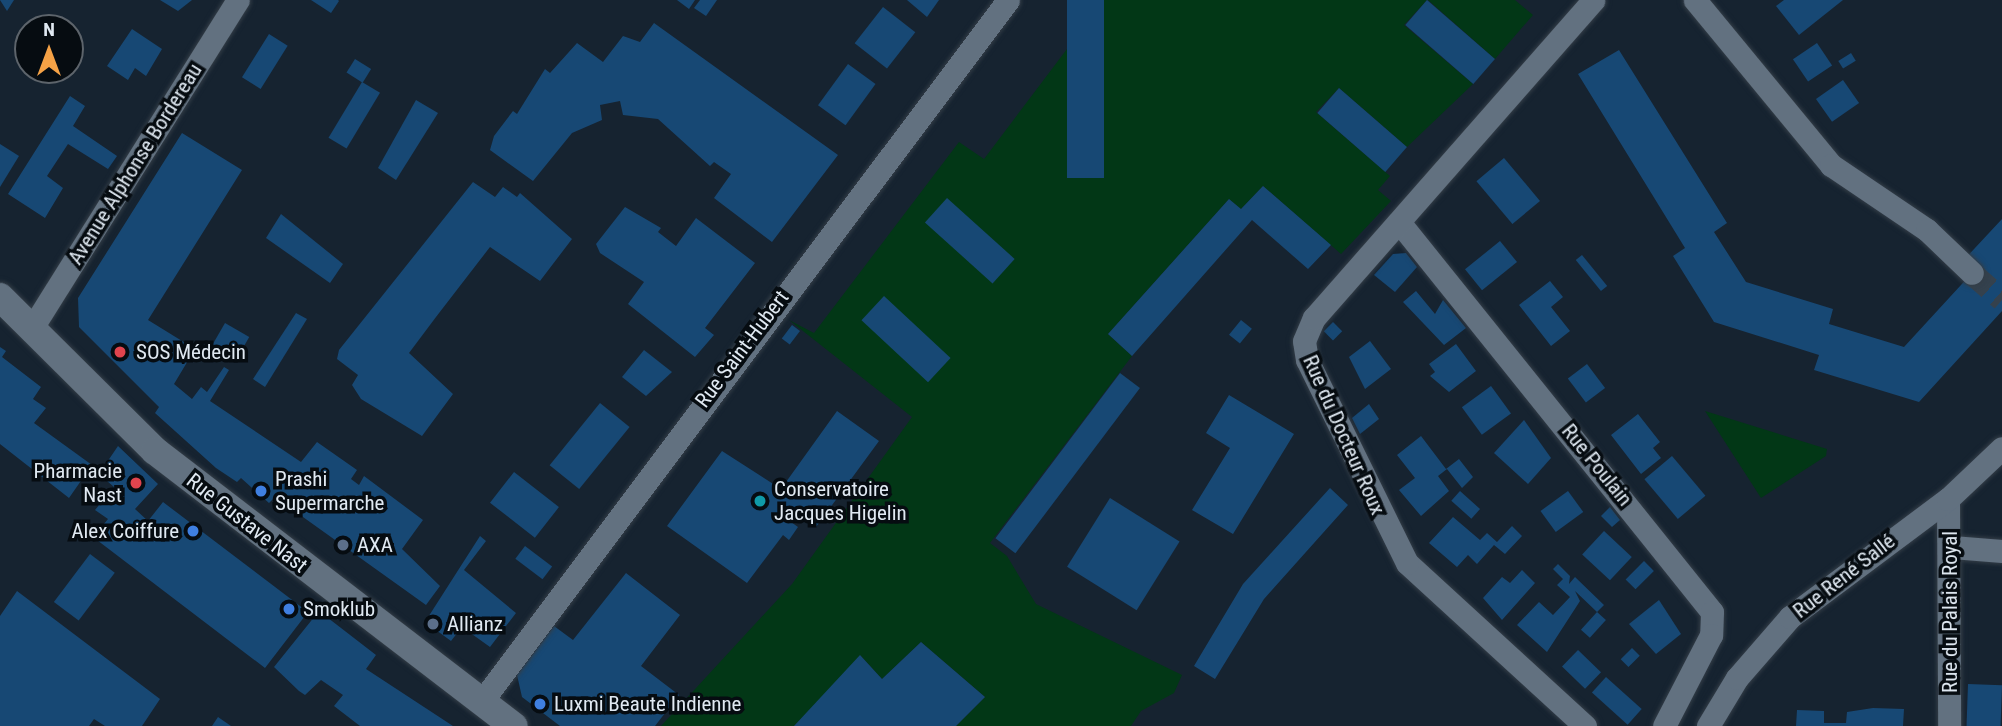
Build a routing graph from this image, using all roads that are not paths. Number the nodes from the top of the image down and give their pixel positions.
1 (238, 0) edge
2 (1008, 0) edge
3 (1594, 0) edge
4 (1695, 0) edge
5 (1399, 222) junction
6 (1972, 272) tunnel mouth
7 (0, 298) edge
8 (32, 328) junction
9 (2002, 448) edge
10 (1948, 499) junction
11 (1952, 547) junction
12 (2002, 551) edge
13 (482, 701) junction
14 (514, 726) edge
15 (1585, 726) edge
16 (1664, 726) edge
17 (1708, 726) edge
18 (1949, 726) edge

1 - 8 street, Avenue Alphonse Bordereau
2 - 13 street, Rue Saint-Hubert
3 - 5 street, Rue du Docteur Roux
4 - 6 street
5 - 15 street, Rue du Docteur Roux
5 - 16 street, Rue Poulain
7 - 8 street, Rue Gustave Nast
8 - 13 street, Rue Gustave Nast
9 - 10 street, Rue René Sallé
10 - 11 street, Rue du Palais Royal
10 - 17 street, Rue René Sallé
11 - 12 street
11 - 18 street, Rue du Palais Royal
13 - 14 street, Rue Gustave Nast

